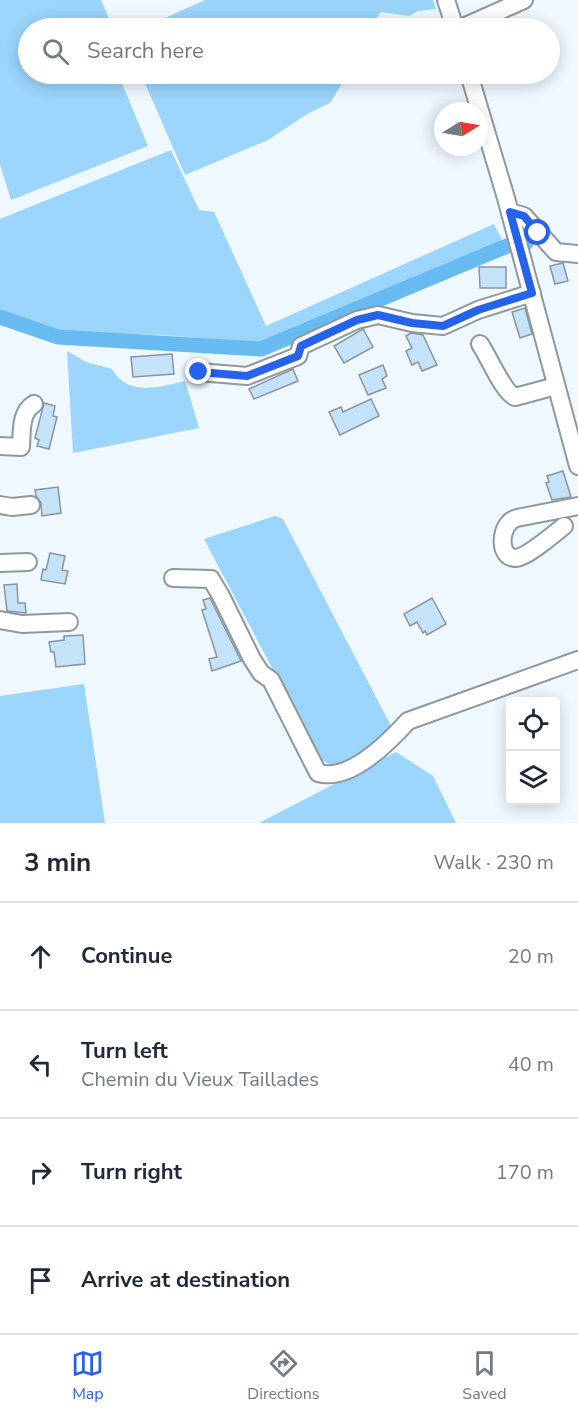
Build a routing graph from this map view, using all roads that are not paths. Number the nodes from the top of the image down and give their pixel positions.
1 (446, 0) edge
2 (524, 0) edge
3 (452, 18) edge
4 (483, 18) edge
5 (472, 84) edge
6 (510, 212) junction
7 (578, 254) edge
8 (532, 293) junction
9 (480, 344) dead end
10 (199, 372) dead end
11 (556, 386) junction
12 (34, 404) dead end
13 (0, 446) edge
14 (578, 466) edge
15 (0, 505) edge
16 (31, 505) dead end
17 (578, 506) edge
18 (564, 526) dead end
19 (28, 562) dead end
20 (0, 564) edge
21 (173, 578) dead end
22 (0, 620) edge
23 (69, 622) dead end
24 (578, 660) edge

1 - 3 street
2 - 4 street
5 - 6 street
6 - 7 street
6 - 8 street
8 - 10 street
8 - 11 street
9 - 11 street
11 - 14 street
12 - 13 street
15 - 16 street
17 - 18 street
19 - 20 street
21 - 24 street
22 - 23 street

